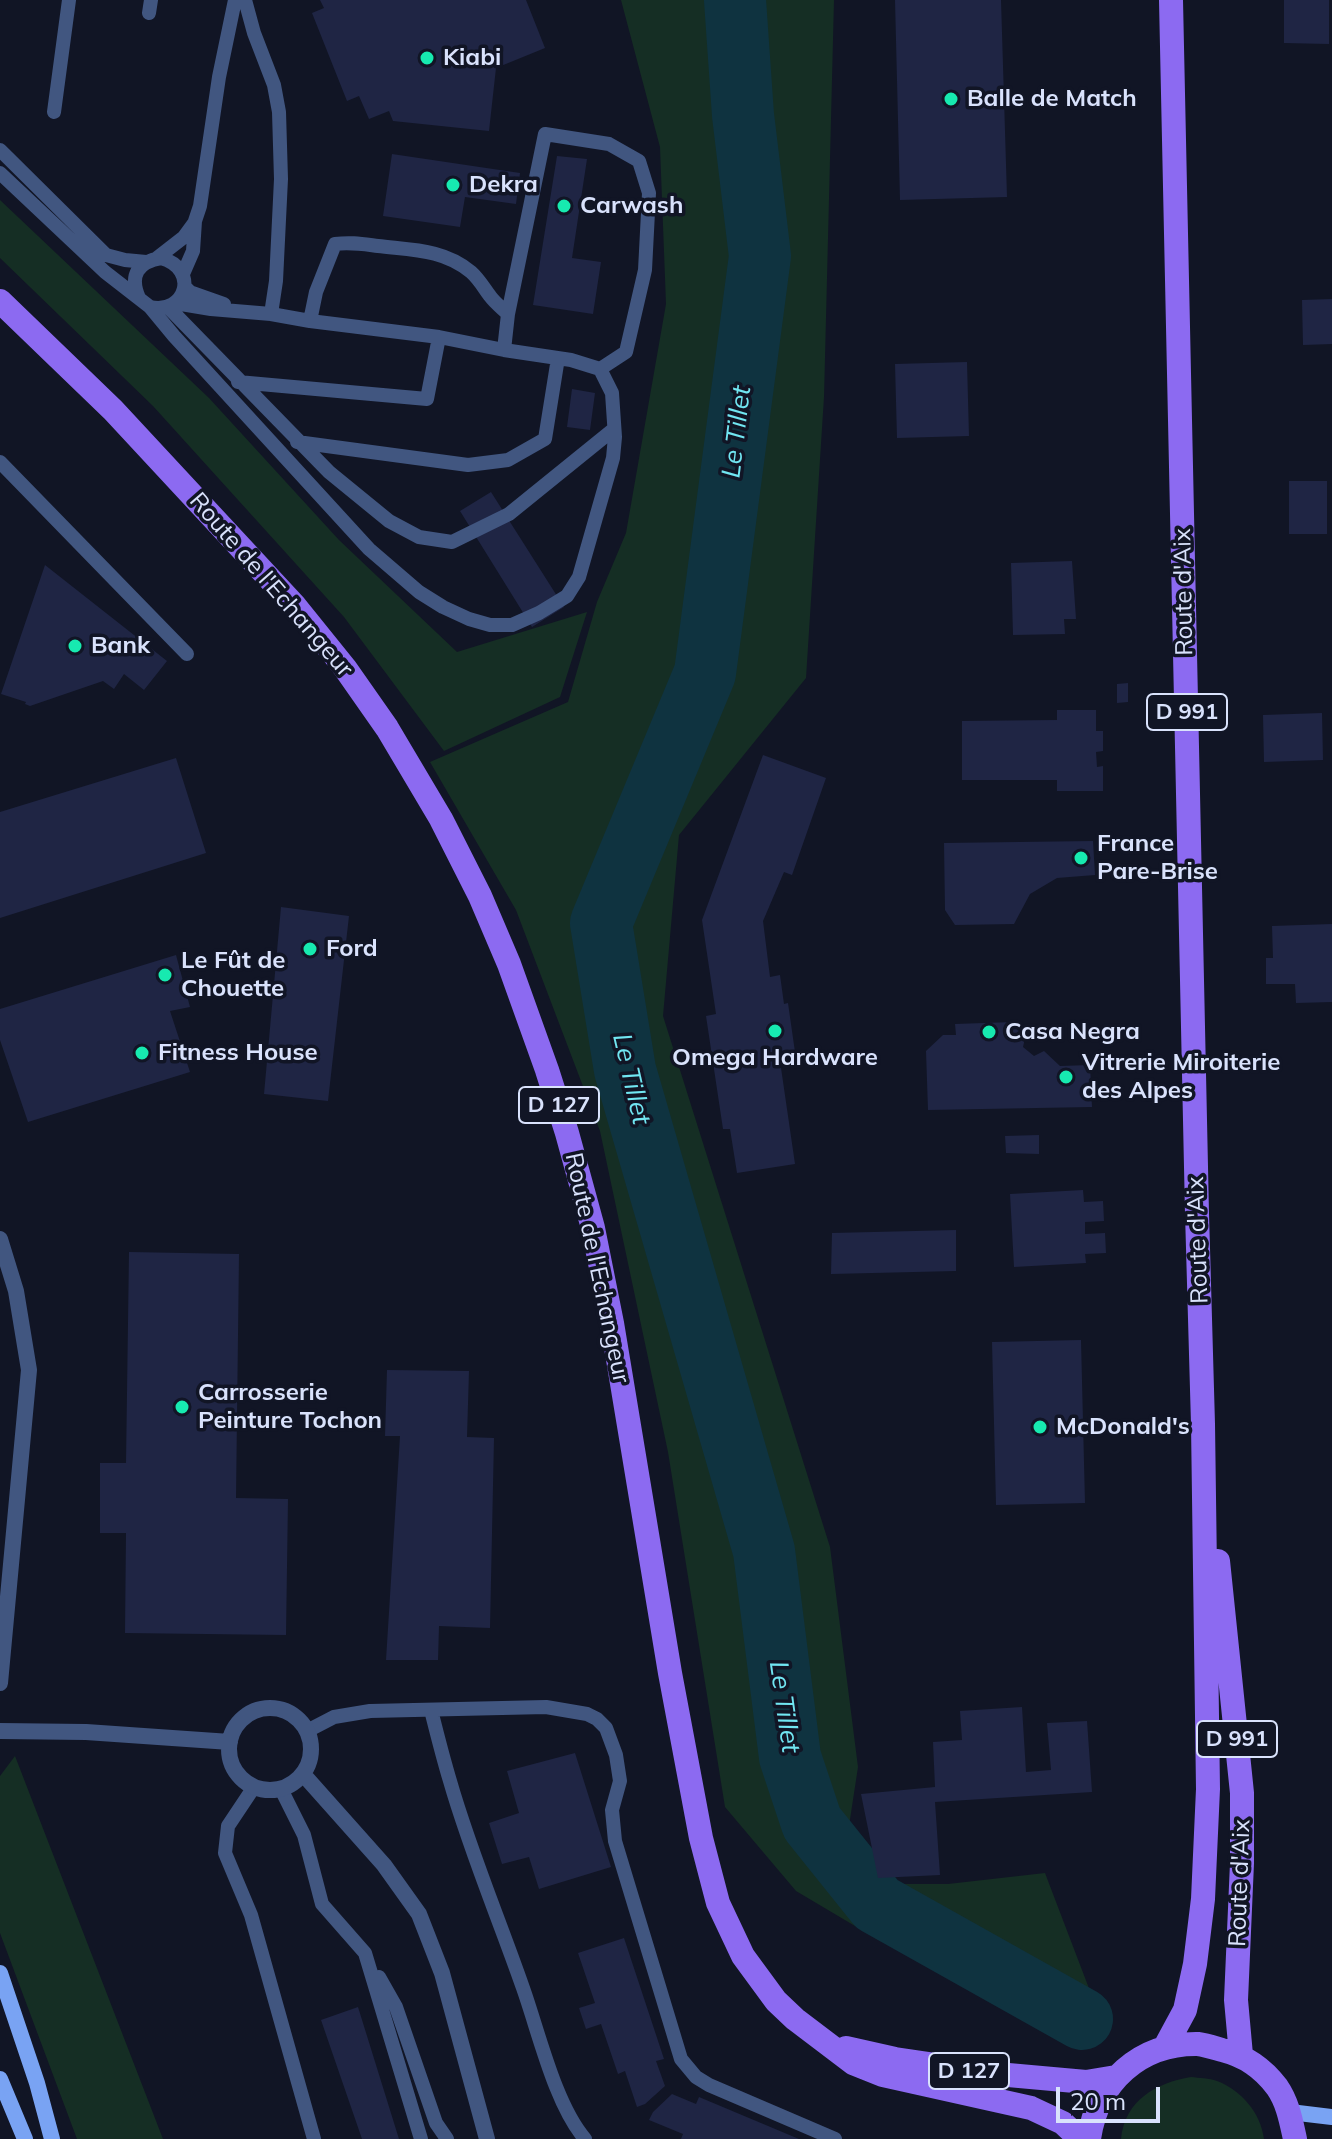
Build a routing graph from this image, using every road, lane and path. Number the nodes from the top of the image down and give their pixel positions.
1 (69, 0) edge
2 (235, 0) edge
3 (245, 0) edge
4 (1171, 0) edge
5 (54, 112) dead end
6 (0, 150) edge
7 (0, 173) edge
8 (195, 221) junction
9 (152, 260) junction
10 (184, 281) junction
11 (0, 301) edge
12 (145, 302) junction
13 (171, 305) junction
14 (271, 314) junction
15 (508, 314) junction
16 (310, 321) junction
17 (439, 337) junction
18 (504, 350) junction
19 (558, 358) junction
20 (600, 369) junction
21 (217, 382) junction
22 (240, 382) junction
23 (614, 429) junction
24 (269, 440) junction
25 (299, 443) junction
26 (0, 462) edge
27 (187, 654) dead end
28 (0, 1239) edge
29 (1203, 1424) junction
30 (0, 1683) edge
31 (431, 1710) junction
32 (0, 1731) edge
33 (307, 1731) junction
34 (230, 1742) junction
35 (303, 1774) junction
36 (254, 1787) junction
37 (281, 1789) junction
38 (365, 1953) junction
39 (0, 1973) edge
40 (825, 2041) junction
41 (1165, 2047) junction
42 (1241, 2055) junction
43 (1116, 2077) junction
44 (0, 2079) edge
45 (1290, 2112) junction
46 (1332, 2117) edge
47 (25, 2139) edge
48 (52, 2139) edge
49 (314, 2139) edge
50 (421, 2139) edge
51 (447, 2139) edge
52 (487, 2139) edge
53 (585, 2139) edge
54 (835, 2139) edge
55 (1080, 2139) edge
56 (1089, 2139) edge
57 (1295, 2139) edge

1 - 5 lane
2 - 8 lane
3 - 14 lane
4 - 29 main road, Route d'Aix / D 991
6 - 9 lane
7 - 12 lane
8 - 9 lane
8 - 10 lane
9 - 10 lane
9 - 12 lane
10 - 13 lane
10 - 14 lane
11 - 40 main road, Route de l'Echangeur / D 127
12 - 13 lane
12 - 21 lane
13 - 14 lane
13 - 22 lane
14 - 16 lane
15 - 16 lane
15 - 18 lane
15 - 20 lane
16 - 17 lane
17 - 18 lane
17 - 22 lane
18 - 19 lane
19 - 20 lane
19 - 25 lane
20 - 23 lane
21 - 22 lane
21 - 24 lane
22 - 25 lane
23 - 24 lane
23 - 25 lane
24 - 25 lane
26 - 27 lane
28 - 30 street
29 - 41 main road, Route d'Aix / D 991
29 - 42 main road, Route d'Aix / D 991
31 - 33 lane
31 - 53 lane
31 - 54 lane
32 - 34 street
33 - 34 street
33 - 35 street
34 - 36 street
35 - 37 street
35 - 52 street
36 - 37 street
36 - 49 lane
37 - 38 lane
38 - 50 lane
38 - 51 lane
39 - 48 main road
40 - 43 main road, Route de l'Echangeur / D 127
40 - 55 main road, Route de l'Echangeur / D 127
41 - 42 main road
41 - 43 main road
42 - 45 main road
43 - 56 main road
44 - 47 main road
45 - 46 main road
45 - 57 main road

